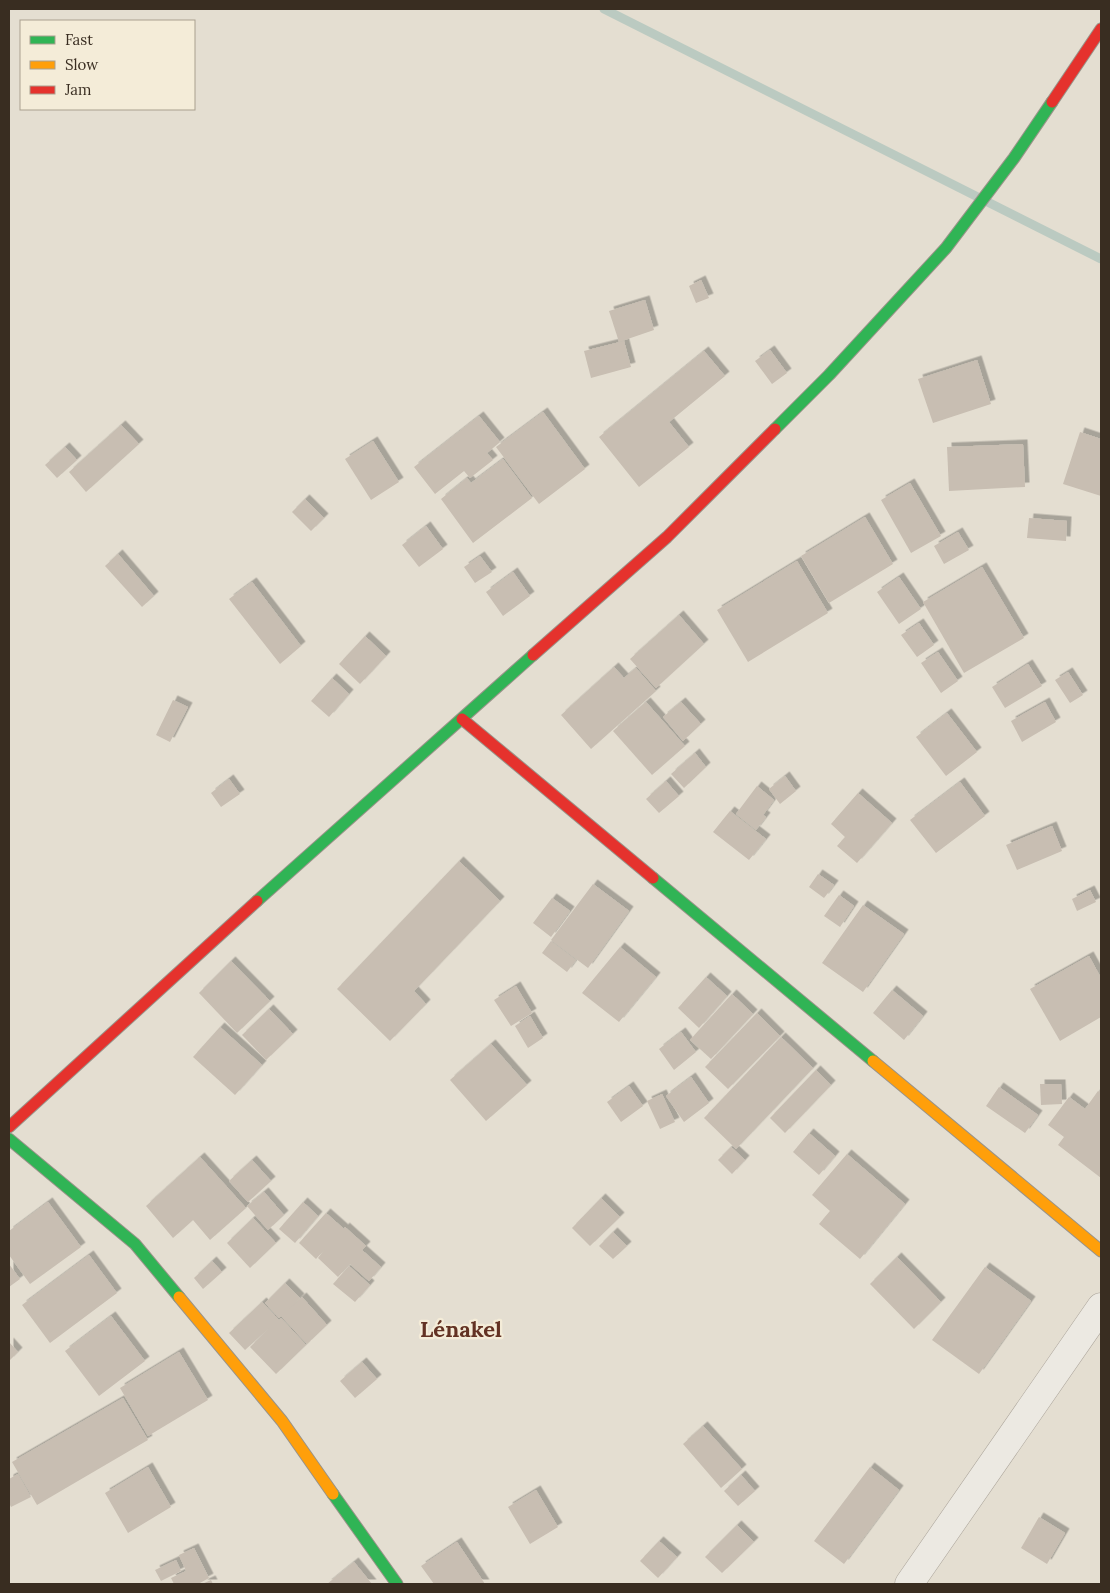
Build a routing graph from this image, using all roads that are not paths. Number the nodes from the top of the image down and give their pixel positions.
1 (1101, 29) edge
2 (462, 719) junction
3 (9, 1127) edge
4 (9, 1139) edge
5 (1101, 1251) edge
6 (1101, 1307) edge
7 (397, 1584) edge
8 (910, 1584) edge

1 - 2 street
2 - 3 street
2 - 5 street
4 - 7 street
6 - 8 street

